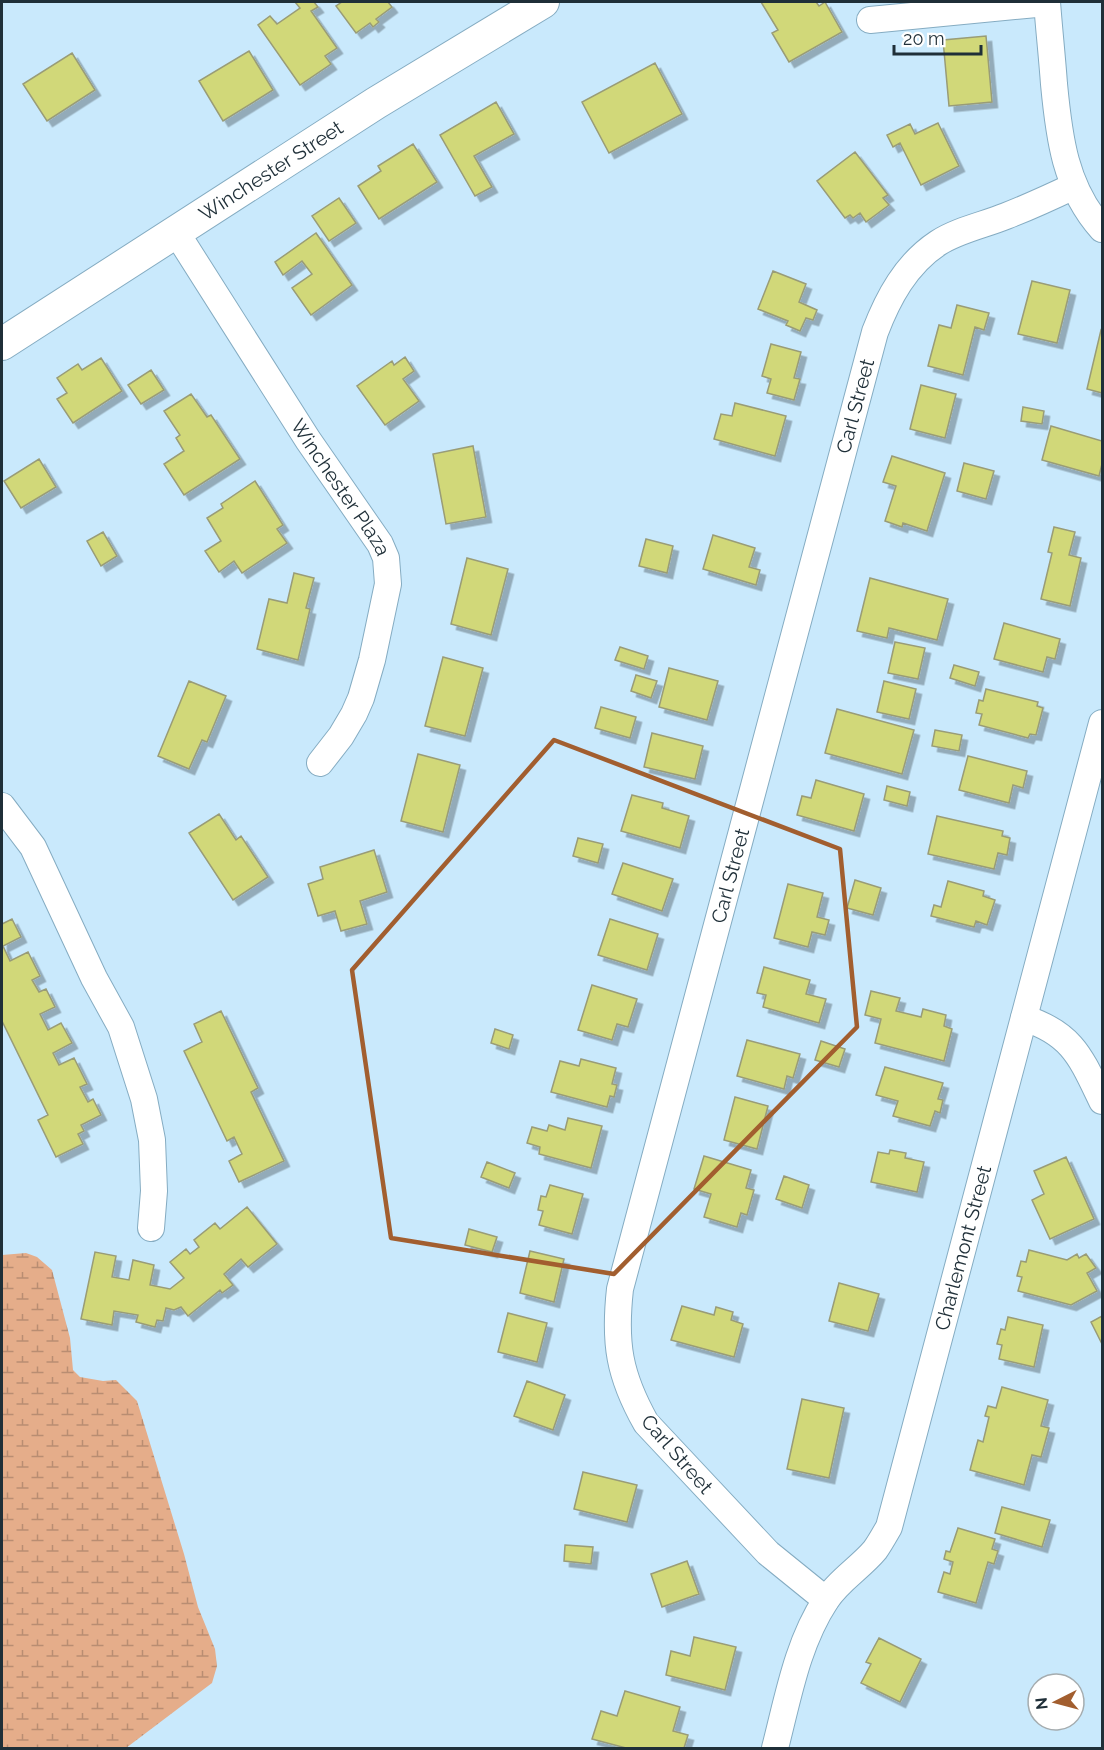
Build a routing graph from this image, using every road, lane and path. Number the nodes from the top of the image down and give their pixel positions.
1 (543, 2) edge
2 (1047, 2) edge
3 (870, 20) dead end
4 (1074, 186) junction
5 (1102, 229) edge
6 (176, 232) junction
7 (2, 344) edge
8 (1102, 723) edge
9 (320, 763) dead end
10 (2, 806) edge
11 (1024, 1018) junction
12 (1102, 1101) edge
13 (151, 1228) dead end
14 (826, 1600) junction
15 (776, 1749) edge

1 - 6 street, Winchester Street
2 - 3 street
2 - 4 street
4 - 5 street
4 - 14 street, Carl Street
6 - 7 street, Winchester Street
6 - 9 street, Winchester Plaza
8 - 11 street, Charlemont Street
10 - 13 street
11 - 12 street
11 - 14 street, Charlemont Street
14 - 15 street, Charlemont Street

